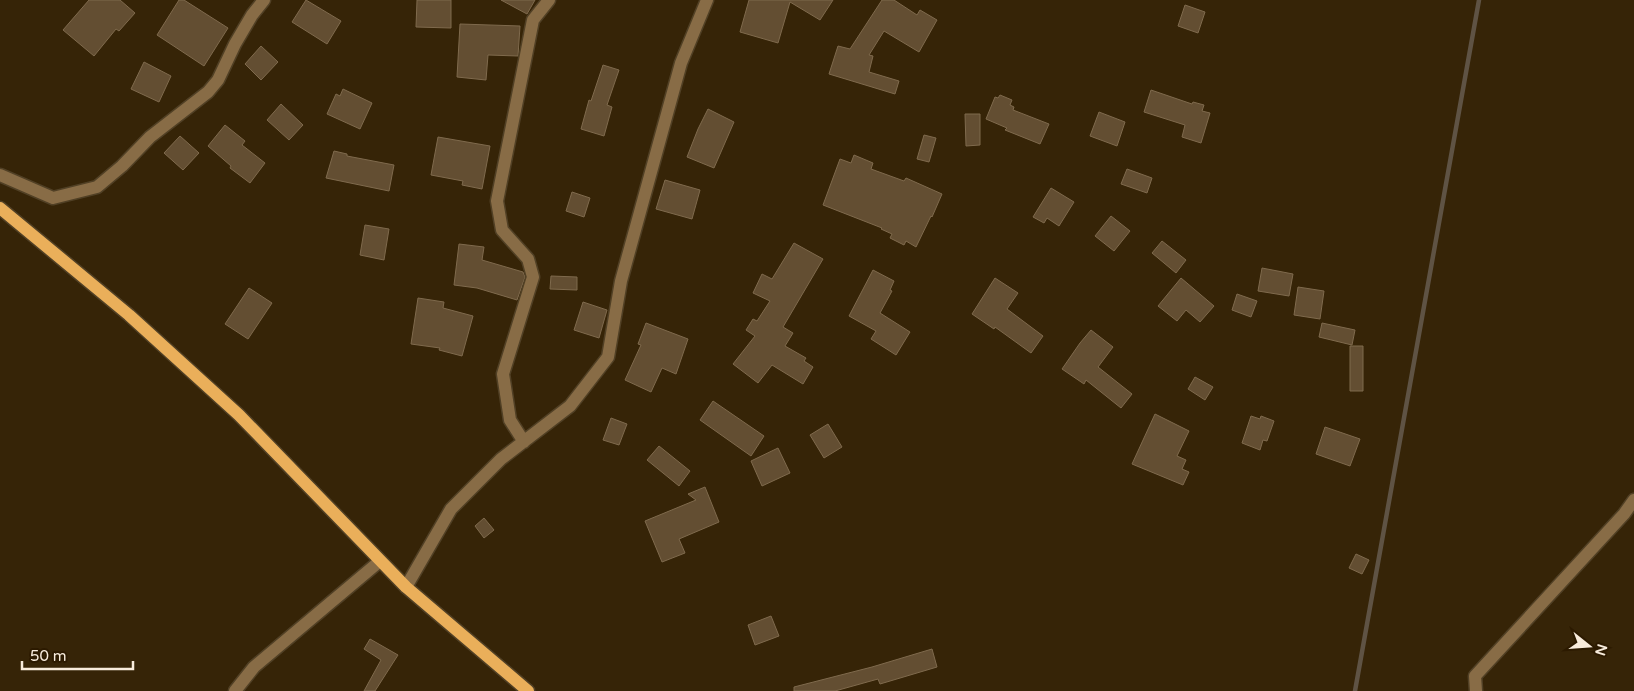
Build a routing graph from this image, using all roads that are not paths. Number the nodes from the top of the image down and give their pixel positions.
1 (264, 0) edge
2 (549, 0) edge
3 (704, 1) edge
4 (0, 175) edge
5 (0, 208) edge
6 (524, 442) junction
7 (1634, 500) edge
8 (380, 561) junction
9 (406, 587) junction
10 (235, 691) edge
11 (528, 691) edge
12 (1476, 691) edge

1 - 4 street
2 - 6 street
3 - 6 street
5 - 8 main road
6 - 9 street
7 - 12 street
8 - 9 main road
8 - 10 street
9 - 11 main road

